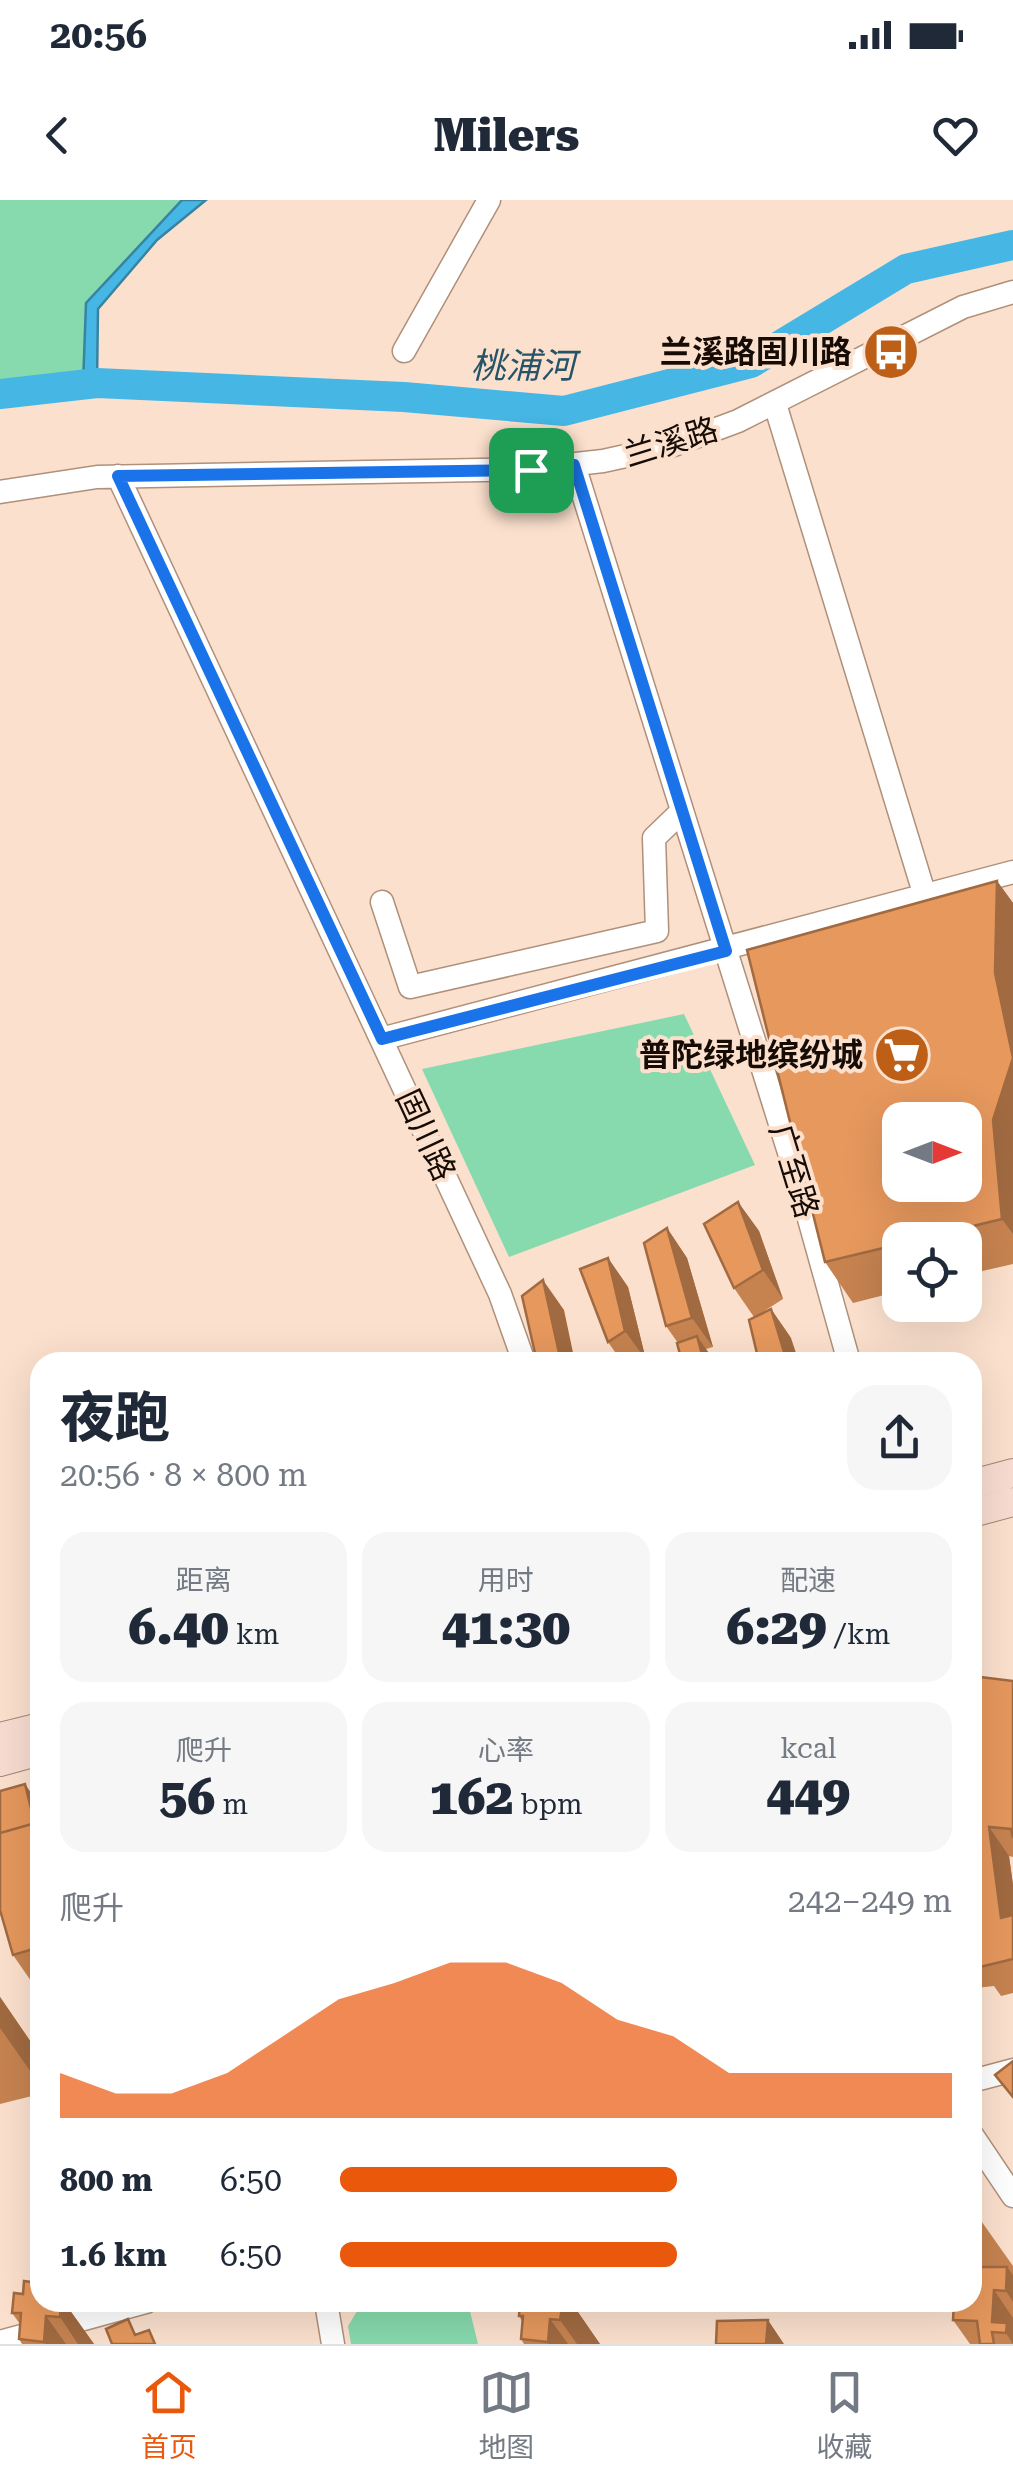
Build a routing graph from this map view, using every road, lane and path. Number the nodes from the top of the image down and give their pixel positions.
1 (489, 200) edge
2 (1013, 292) edge
3 (404, 351) dead end
4 (776, 404) junction
5 (574, 465) junction
6 (118, 476) junction
7 (0, 492) edge
8 (682, 812) junction
9 (1013, 872) edge
10 (925, 896) junction
11 (382, 902) dead end
12 (726, 951) junction
13 (382, 1039) junction
14 (520, 1352) edge
15 (846, 1352) edge
16 (1013, 1472) edge
17 (982, 1481) edge
18 (1013, 1502) edge
19 (982, 1510) edge
20 (30, 1730) edge
21 (0, 1737) edge
22 (30, 1754) edge
23 (0, 1762) edge
24 (1013, 2070) edge
25 (982, 2078) edge
26 (982, 2150) edge
27 (1013, 2196) edge
28 (110, 2312) edge
29 (328, 2312) edge
30 (0, 2342) edge
31 (334, 2344) edge

1 - 3 street
2 - 4 street, 兰溪路
4 - 5 street, 兰溪路
4 - 10 street
5 - 6 street, 兰溪路
5 - 8 street, 广至路
6 - 7 street, 兰溪路
6 - 13 street, 固川路
8 - 11 street
8 - 12 street, 广至路
9 - 10 street
10 - 12 street
12 - 13 street
12 - 15 street, 广至路
13 - 14 street, 固川路
16 - 17 main road
18 - 19 main road
20 - 21 main road
22 - 23 main road
24 - 25 street
26 - 27 street
28 - 30 street
29 - 31 street

